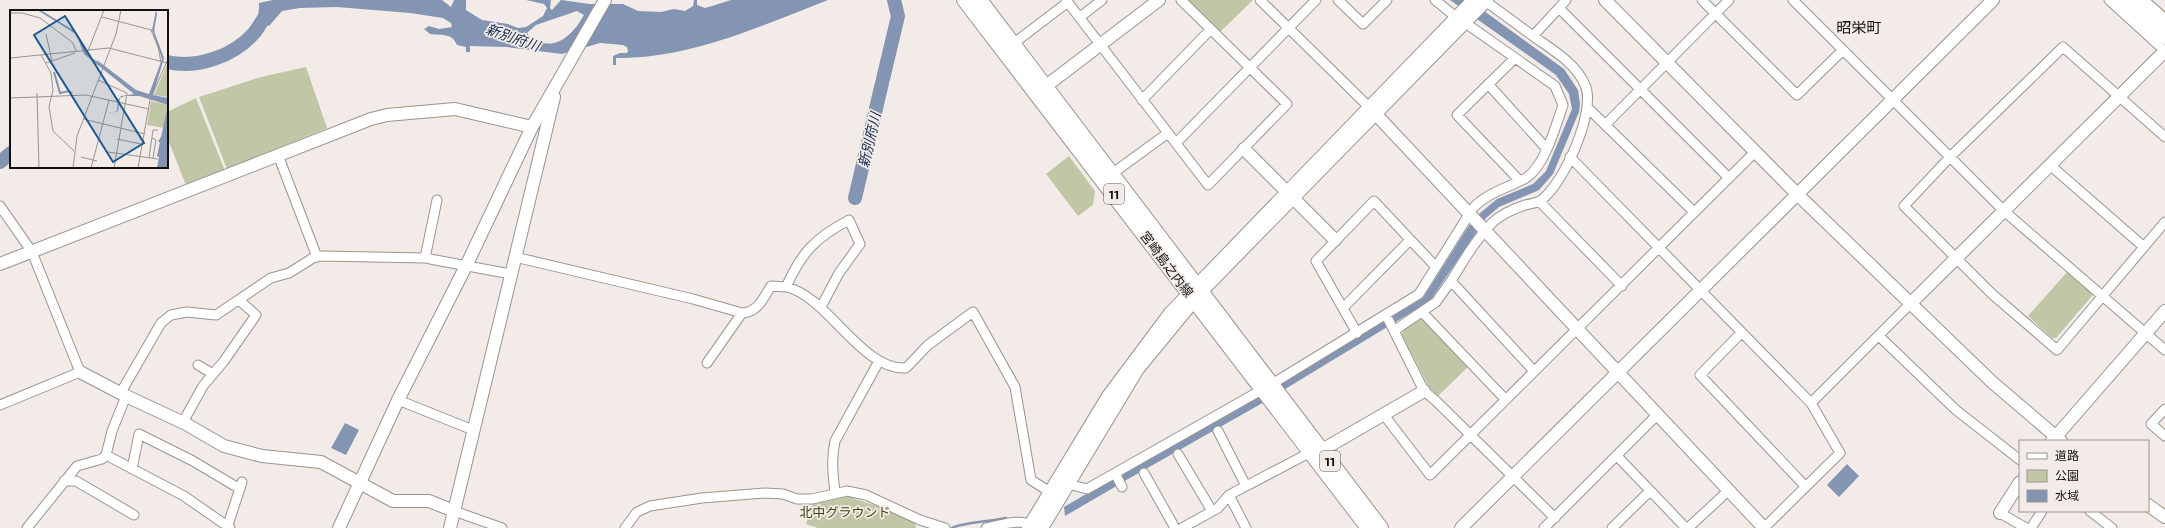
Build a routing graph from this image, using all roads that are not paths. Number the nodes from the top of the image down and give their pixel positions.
1 (605, 0) edge
2 (964, 0) edge
3 (980, 0) edge
4 (1102, 0) edge
5 (1159, 0) edge
6 (1181, 0) edge
7 (1260, 0) edge
8 (1316, 0) edge
9 (1338, 0) edge
10 (1387, 0) edge
11 (1435, 0) edge
12 (1566, 0) edge
13 (1604, 0) edge
14 (1702, 0) edge
15 (1729, 0) edge
16 (1793, 0) edge
17 (1993, 0) edge
18 (2109, 0) edge
19 (2123, 0) edge
20 (2140, 0) edge
21 (1067, 1) edge
22 (1482, 1) edge
23 (1559, 8) junction
24 (1716, 14) junction
25 (1080, 17) junction
26 (1462, 18) junction
27 (2165, 22) edge
28 (1289, 28) junction
29 (1210, 30) junction
30 (1533, 36) junction
31 (2165, 37) edge
32 (1013, 44) junction
33 (1101, 44) junction
34 (1843, 50) junction
35 (2165, 51) edge
36 (1515, 58) junction
37 (1667, 63) junction
38 (1250, 68) junction
39 (557, 84) junction
40 (1488, 84) junction
41 (1046, 86) junction
42 (1640, 90) junction
43 (2119, 97) junction
44 (1893, 99) junction
45 (1142, 100) junction
46 (1588, 108) junction
47 (1372, 110) junction
48 (1606, 125) junction
49 (532, 126) junction
50 (1168, 133) junction
51 (2165, 137) edge
52 (1176, 143) junction
53 (1546, 148) junction
54 (1244, 149) junction
55 (1755, 152) junction
56 (278, 155) junction
57 (1570, 157) junction
58 (1950, 157) junction
59 (2050, 165) junction
60 (1113, 173) junction
61 (1729, 178) junction
62 (1519, 180) junction
63 (1797, 194) junction
64 (1290, 195) junction
65 (437, 200) dead end
66 (1539, 201) junction
67 (0, 206) edge
68 (2004, 211) junction
69 (1694, 212) junction
70 (1471, 215) junction
71 (2165, 222) edge
72 (1484, 228) junction
73 (1335, 240) junction
74 (1410, 240) junction
75 (2144, 247) junction
76 (1659, 248) junction
77 (32, 252) junction
78 (317, 257) junction
79 (515, 257) junction
80 (425, 258) junction
81 (1956, 258) junction
82 (0, 264) edge
83 (467, 264) junction
84 (1435, 266) junction
85 (511, 274) junction
86 (1451, 281) junction
87 (1622, 286) junction
88 (786, 287) junction
89 (1700, 291) junction
90 (1196, 292) junction
91 (2103, 296) junction
92 (239, 300) junction
93 (1911, 304) junction
94 (821, 307) junction
95 (1343, 308) junction
96 (2165, 311) edge
97 (1423, 312) junction
98 (742, 313) junction
99 (1386, 315) junction
100 (1394, 328) junction
101 (1577, 329) junction
102 (1357, 333) junction
103 (1741, 333) junction
104 (2145, 333) junction
105 (1879, 336) junction
106 (2165, 350) edge
107 (879, 361) junction
108 (707, 363) dead end
109 (198, 365) dead end
110 (1534, 371) junction
111 (80, 372) junction
112 (1618, 372) junction
113 (212, 374) junction
114 (1270, 390) junction
115 (1424, 391) junction
116 (124, 395) junction
117 (1505, 399) junction
118 (398, 400) junction
119 (1811, 403) junction
120 (0, 405) edge
121 (2165, 409) edge
122 (1658, 414) junction
123 (1384, 415) junction
124 (182, 422) junction
125 (473, 430) junction
126 (1218, 431) dead end
127 (1471, 435) junction
128 (2165, 436) edge
129 (2057, 440) edge
130 (1316, 451) junction
131 (1178, 454) dead end
132 (106, 455) junction
133 (1617, 456) junction
134 (2019, 459) edge
135 (132, 469) junction
136 (1115, 473) junction
137 (1144, 473) dead end
138 (1512, 478) junction
139 (64, 481) junction
140 (359, 482) junction
141 (1068, 484) junction
142 (2019, 484) edge
143 (1246, 486) junction
144 (1122, 487) dead end
145 (1806, 487) junction
146 (1729, 490) junction
147 (1650, 491) junction
148 (1050, 492) junction
149 (835, 493) junction
150 (1229, 495) junction
151 (2149, 506) edge
152 (454, 511) junction
153 (1212, 511) junction
154 (2041, 512) edge
155 (2091, 512) edge
156 (2000, 513) joint
157 (134, 516) dead end
158 (2165, 517) edge
159 (1555, 518) junction
160 (920, 524) edge
161 (1034, 527) edge
162 (27, 528) edge
163 (228, 528) edge
164 (333, 528) edge
165 (339, 528) edge
166 (450, 528) edge
167 (502, 528) edge
168 (625, 528) edge
169 (945, 528) edge
170 (986, 528) edge
171 (1175, 528) edge
172 (1182, 528) edge
173 (1246, 528) edge
174 (1368, 528) edge
175 (1381, 528) edge
176 (1461, 528) edge
177 (1544, 528) edge
178 (1612, 528) edge
179 (1687, 528) edge
180 (1764, 528) edge
181 (2026, 528) edge
182 (2032, 528) edge
183 (2112, 528) edge

1 - 39 street
2 - 90 main road, 宮崎島之内線 / 11
3 - 32 main road, 宮崎島之内線 / 11
4 - 25 street
5 - 33 street
6 - 29 street
7 - 28 street
8 - 28 street
9 - 10 street
11 - 26 street
12 - 23 street
13 - 37 street
14 - 24 street
15 - 24 street
16 - 34 street
17 - 44 street
18 - 35 street
19 - 31 main road
20 - 27 main road
21 - 25 street
21 - 32 street
22 - 26 street
22 - 30 street
23 - 30 street
23 - 42 street
24 - 34 street
24 - 37 street
25 - 33 street
26 - 36 street
26 - 47 street
28 - 38 street
28 - 47 street
29 - 38 street
29 - 45 street
30 - 46 street
32 - 41 main road, 宮崎島之内線 / 11
33 - 41 street
33 - 45 street
34 - 44 street
35 - 43 street
36 - 40 street
36 - 53 street
37 - 42 street
37 - 55 street
38 - 52 street
38 - 54 street
39 - 49 street
39 - 79 street
40 - 53 street
40 - 62 street
41 - 60 main road, 宮崎島之内線 / 11
42 - 48 street
42 - 61 street
43 - 51 street
43 - 58 street
43 - 59 street
44 - 58 street
44 - 63 street
45 - 50 street
46 - 48 street
46 - 57 street
47 - 64 street
47 - 70 street
48 - 69 street
49 - 56 street
49 - 83 street
50 - 52 street
50 - 60 street
52 - 54 street
53 - 62 street
54 - 64 street
55 - 61 street
55 - 63 street
56 - 77 street
56 - 78 street
57 - 66 street
57 - 76 street
58 - 68 street
58 - 81 street
59 - 68 street
59 - 75 street
60 - 90 main road, 宮崎島之内線 / 11
61 - 69 street
62 - 70 street
63 - 89 street
63 - 93 street
64 - 73 street
64 - 90 street
65 - 80 street
66 - 72 street
66 - 87 street
67 - 77 street
68 - 81 street
68 - 91 street
69 - 76 street
70 - 72 street
70 - 84 street
71 - 75 street
72 - 86 street
72 - 101 street
73 - 74 street
73 - 95 street
74 - 84 street
74 - 95 street
75 - 91 street
76 - 87 street
76 - 89 street
77 - 82 street
77 - 111 street
78 - 80 street
78 - 92 street
79 - 85 street
79 - 98 street
80 - 83 street
81 - 91 street
81 - 93 street
83 - 85 street
83 - 118 street
84 - 99 street
85 - 125 street
86 - 97 street
86 - 110 street
87 - 101 street
88 - 94 street
88 - 94 street
88 - 98 street
89 - 103 street
89 - 112 street
90 - 114 main road, 宮崎島之内線 / 11
90 - 141 street
90 - 148 street
91 - 104 street
92 - 113 street
92 - 116 street
93 - 105 street
93 - 129 street
94 - 107 street
95 - 102 street
96 - 104 street
97 - 100 street
97 - 117 street
98 - 108 street
99 - 100 street
99 - 102 street
100 - 115 street
101 - 110 street
101 - 112 street
102 - 114 street
103 - 119 street
103 - 145 street
104 - 106 street
104 - 129 street
105 - 119 street
105 - 134 street
107 - 148 street
107 - 149 street
109 - 113 street
110 - 117 street
111 - 116 street
111 - 120 street
112 - 122 street
112 - 138 street
113 - 124 street
114 - 130 main road, 宮崎島之内線 / 11
114 - 136 street
115 - 123 street
115 - 127 street
116 - 124 street
116 - 132 street
117 - 127 street
118 - 125 street
118 - 140 street
119 - 145 street
121 - 128 street
122 - 133 street
122 - 146 street
123 - 127 street
123 - 130 street
124 - 140 street
125 - 152 street
126 - 143 street
127 - 138 street
130 - 143 street
130 - 174 main road, 宮崎島之内線 / 11
130 - 175 main road, 宮崎島之内線 / 11
131 - 153 street
132 - 135 street
132 - 139 street
133 - 147 street
133 - 159 street
135 - 163 street
135 - 163 street
136 - 141 street
136 - 144 street
137 - 171 street
138 - 159 street
138 - 176 street
139 - 157 street
139 - 162 street
140 - 152 street
140 - 164 street
140 - 165 street
141 - 161 street
142 - 156 street
143 - 150 street
145 - 180 street
146 - 179 street
146 - 180 street
147 - 178 street
147 - 179 street
148 - 161 street
149 - 160 street
149 - 168 street
150 - 153 street
150 - 173 street
151 - 158 street
152 - 166 street
152 - 167 street
153 - 172 street
154 - 182 street
155 - 183 street
156 - 181 street
159 - 177 street
160 - 169 street
161 - 170 street

